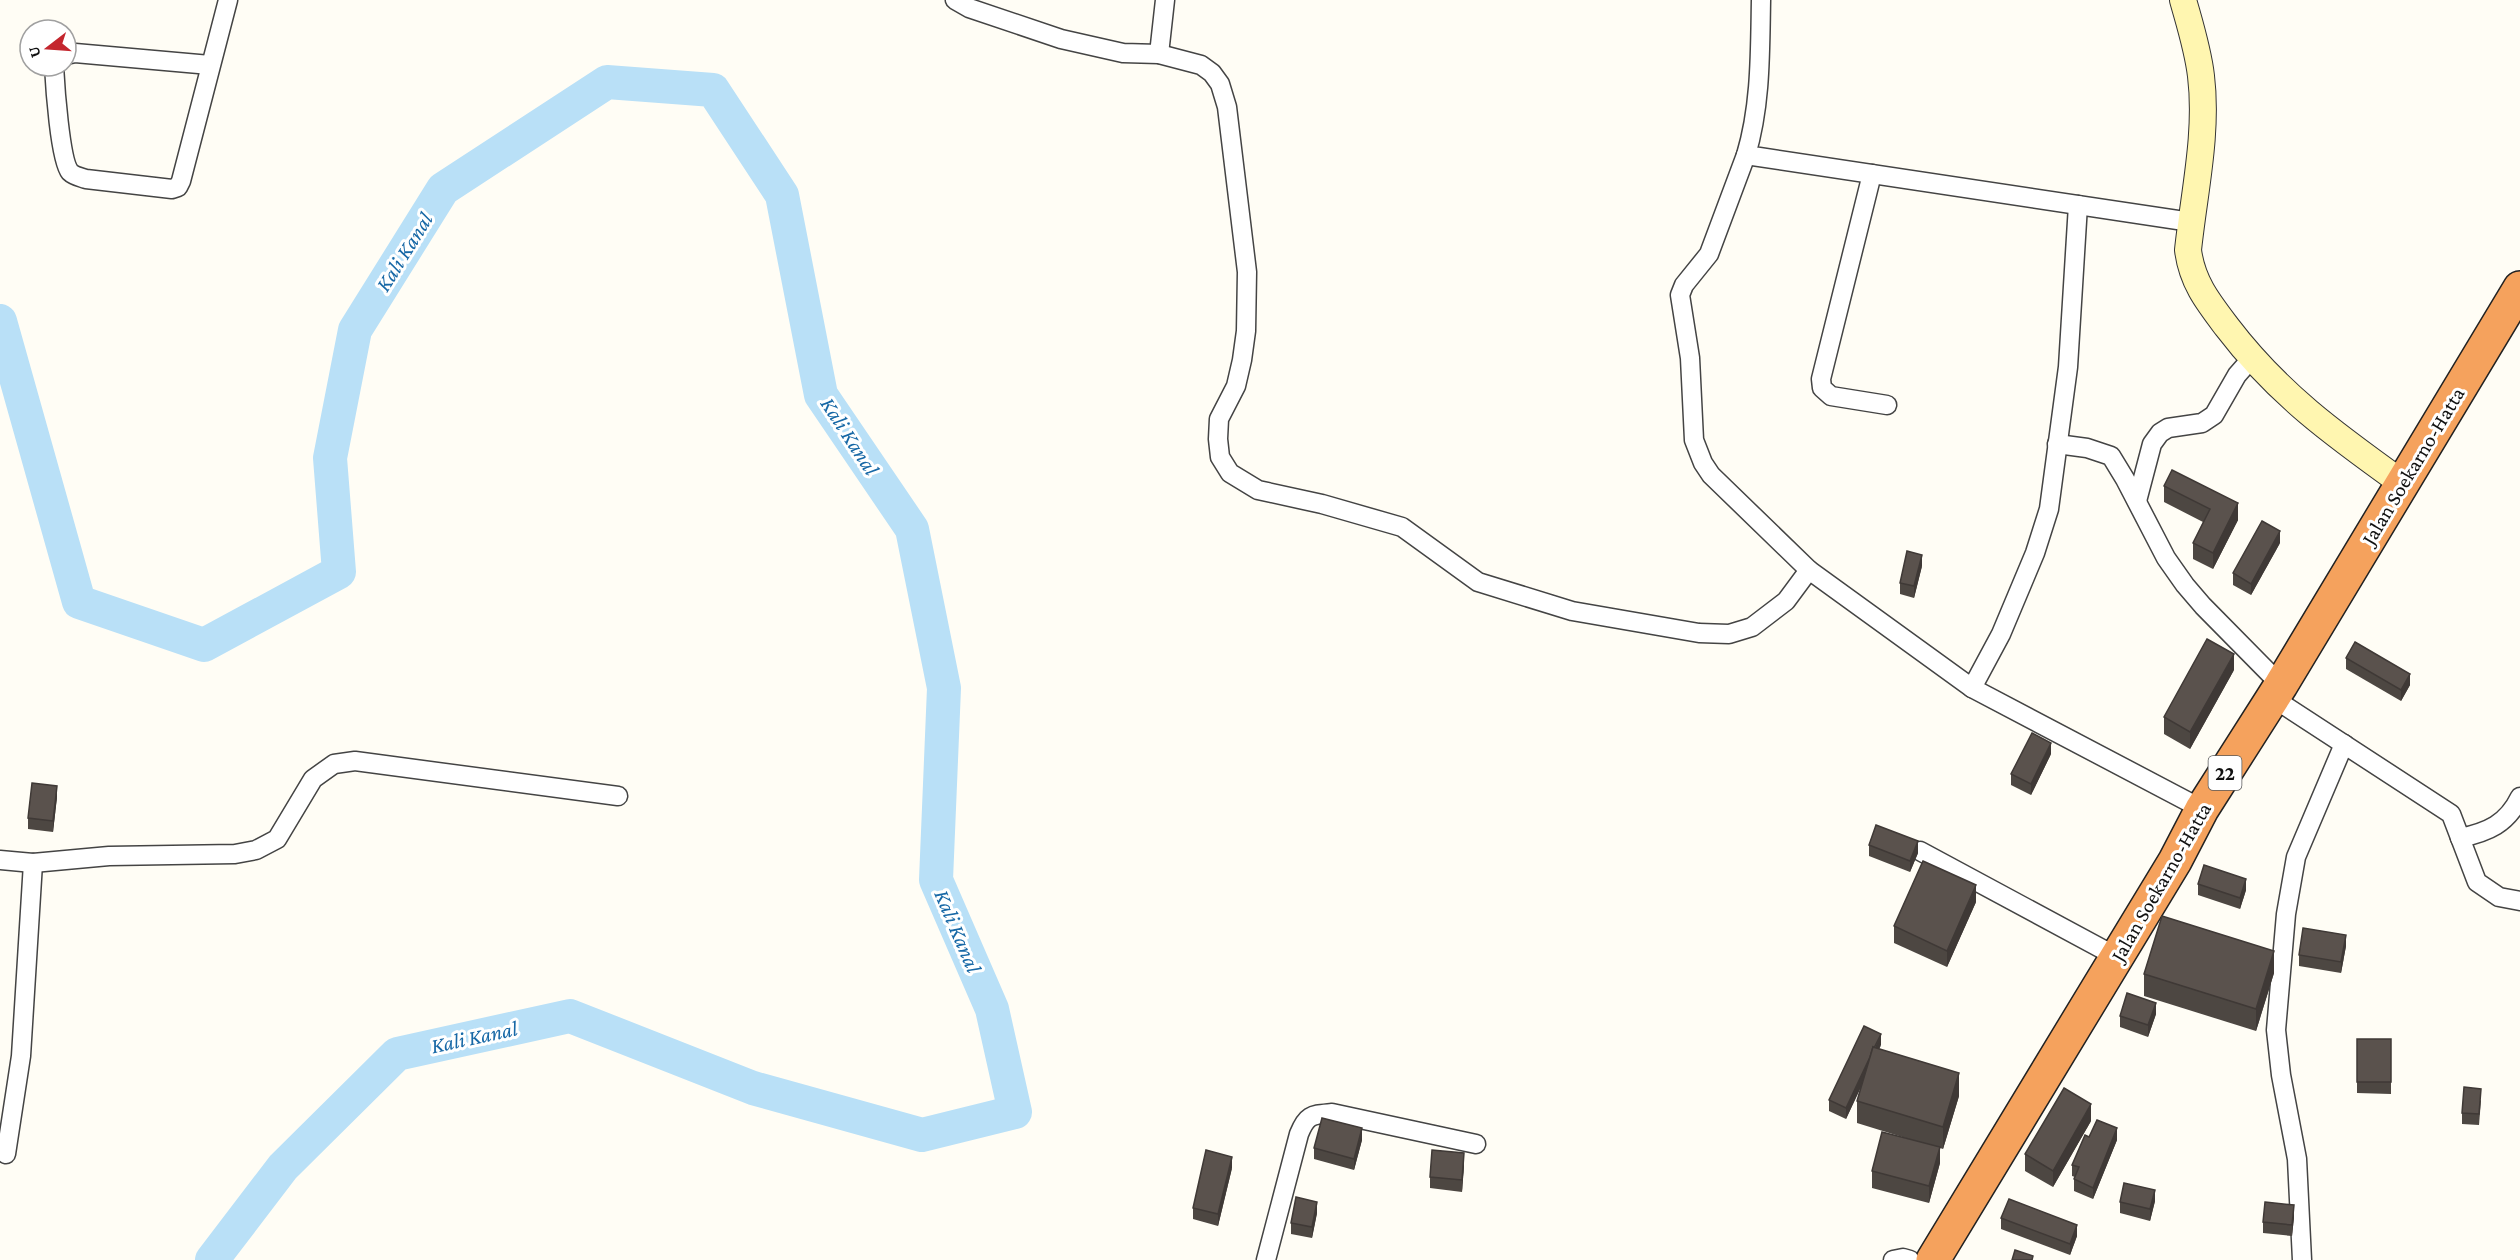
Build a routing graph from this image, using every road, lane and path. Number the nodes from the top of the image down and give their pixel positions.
1 (228, 0) edge
2 (955, 0) edge
3 (1165, 0) edge
4 (1761, 0) edge
5 (2182, 0) edge
6 (78, 53) edge
7 (1159, 54) junction
8 (210, 65) junction
9 (55, 78) edge
10 (1746, 155) junction
11 (1872, 174) junction
12 (2078, 205) junction
13 (2191, 222) junction
14 (2520, 288) edge
15 (2251, 359) junction
16 (1887, 405) dead end
17 (2057, 444) junction
18 (2402, 483) junction
19 (2137, 501) junction
20 (1809, 570) junction
21 (1972, 688) junction
22 (2277, 692) junction
23 (2344, 744) junction
24 (618, 796) dead end
25 (2520, 797) edge
26 (2202, 810) junction
27 (2460, 838) junction
28 (1920, 851) edge
29 (0, 860) edge
30 (33, 863) junction
31 (2520, 901) edge
32 (2117, 957) junction
33 (1476, 1144) dead end
34 (6, 1154) dead end
35 (1266, 1260) edge
36 (1893, 1260) edge
37 (1910, 1260) edge
38 (1933, 1260) edge
39 (2302, 1260) edge

1 - 8 street
2 - 7 street
3 - 7 street
4 - 10 street
5 - 13 street
6 - 8 street
7 - 20 street
8 - 9 street
10 - 11 street
10 - 20 street
11 - 12 street
11 - 16 street
12 - 13 street
12 - 17 street
13 - 15 street
14 - 18 highway, Jalan Soekarno-Hatta / 22
15 - 18 street
15 - 19 street
17 - 19 street
17 - 21 street
18 - 22 highway, Jalan Soekarno-Hatta / 22
19 - 22 street
20 - 21 street
21 - 26 street
22 - 23 street
22 - 26 highway, Jalan Soekarno-Hatta / 22
23 - 27 street
23 - 39 street
24 - 30 street
25 - 27 street
26 - 32 highway, Jalan Soekarno-Hatta / 22
27 - 31 street
28 - 32 street
29 - 30 street
30 - 34 street
32 - 38 highway, Jalan Soekarno-Hatta / 22
33 - 35 street
36 - 37 street

